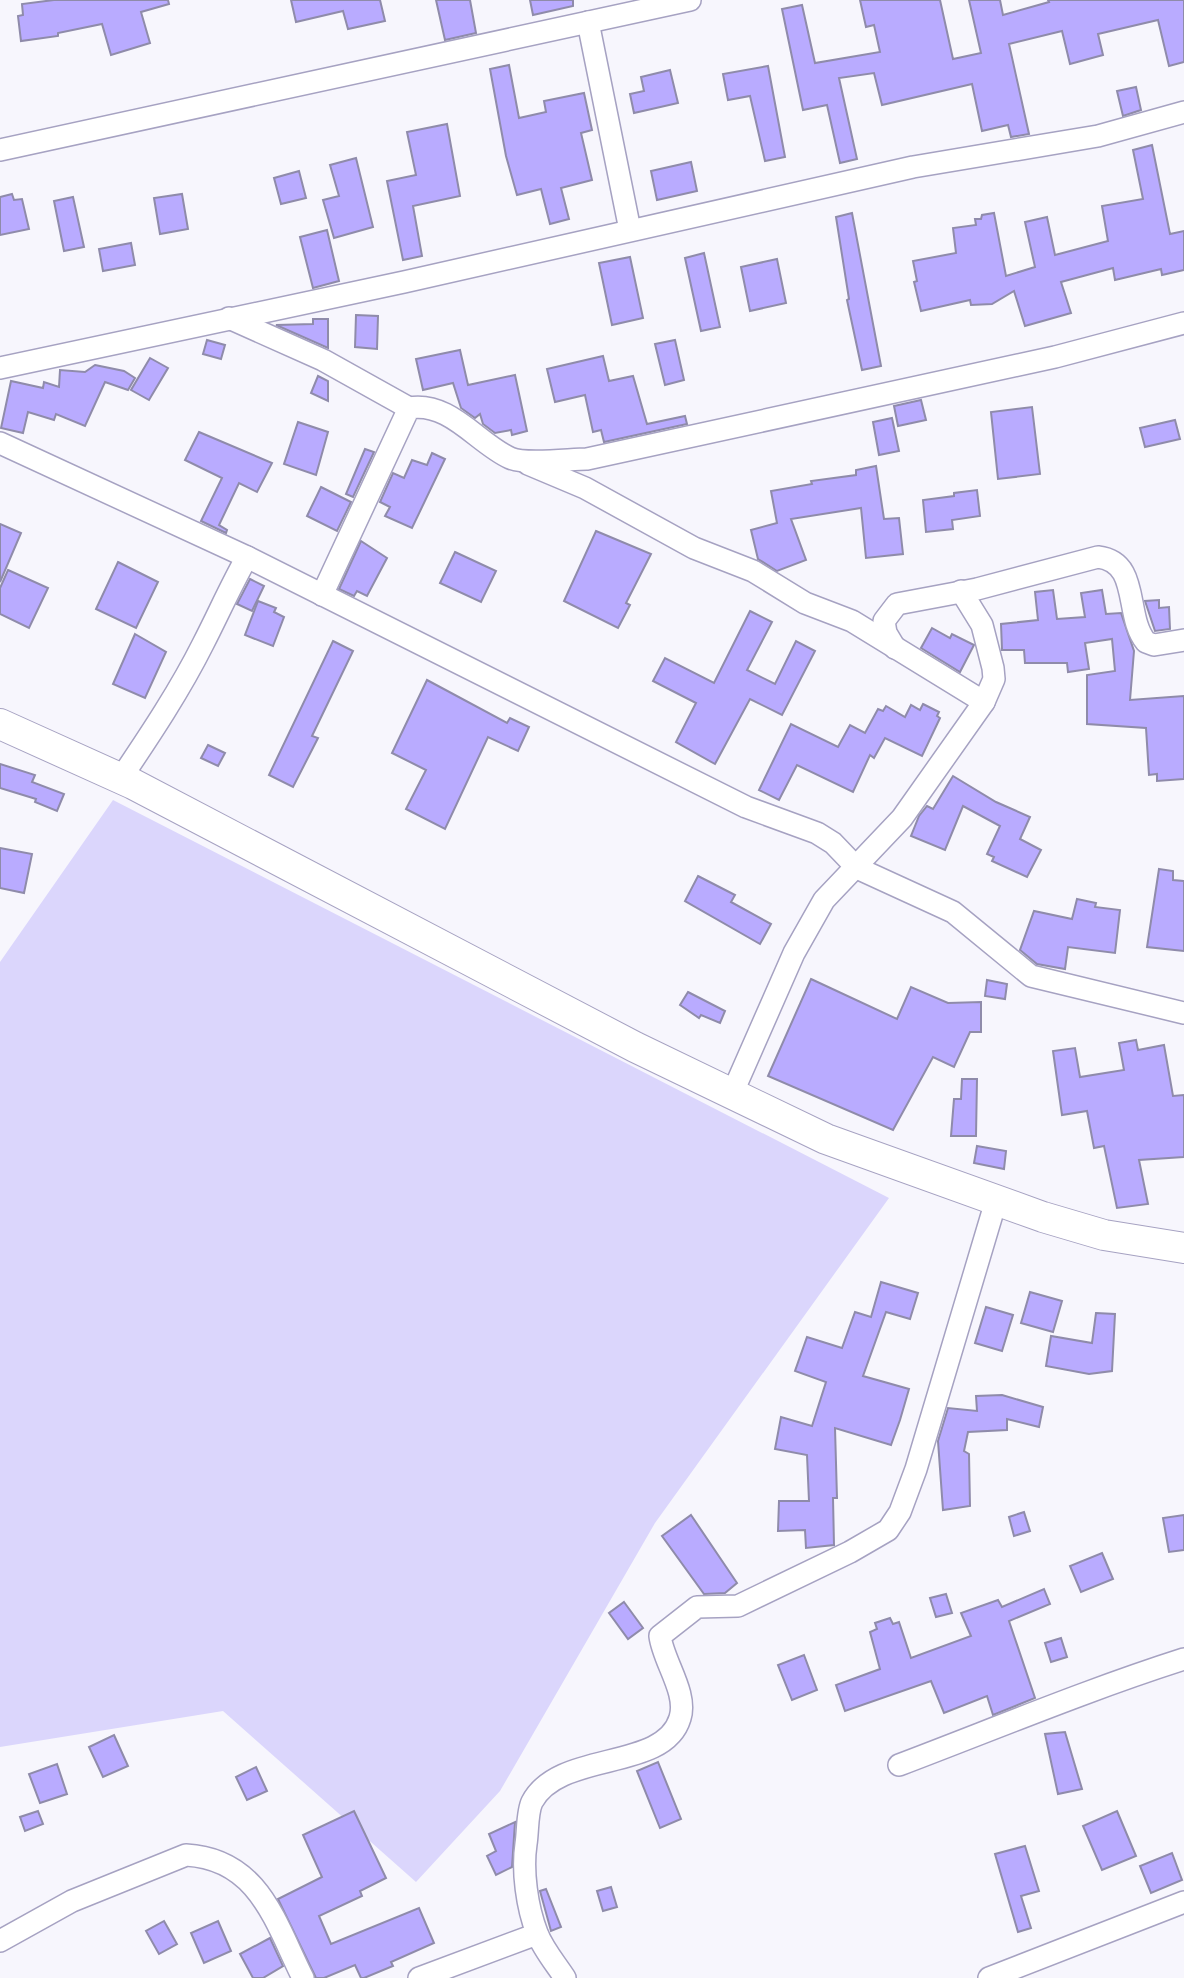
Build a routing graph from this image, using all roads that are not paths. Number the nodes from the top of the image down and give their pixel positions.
1 (690, 0) edge
2 (588, 22) junction
3 (1184, 112) edge
4 (0, 150) edge
5 (631, 230) junction
6 (229, 318) junction
7 (1184, 323) edge
8 (0, 368) edge
9 (409, 408) junction
10 (0, 443) edge
11 (587, 459) junction
12 (519, 460) junction
13 (580, 486) junction
14 (247, 557) junction
15 (961, 591) junction
16 (322, 594) junction
17 (1184, 640) edge
18 (895, 648) junction
19 (984, 702) junction
20 (0, 724) edge
21 (121, 778) junction
22 (857, 868) junction
23 (1184, 1013) edge
24 (732, 1094) junction
25 (996, 1201) junction
26 (1184, 1248) edge
27 (1184, 1659) edge
28 (899, 1765) dead end
29 (1184, 1902) edge
30 (537, 1934) junction
31 (0, 1941) edge
32 (303, 1978) edge
33 (419, 1978) edge
34 (565, 1978) edge
35 (989, 1978) edge

1 - 2 street
2 - 4 street
2 - 5 street
3 - 5 street
5 - 6 street
6 - 8 street
6 - 9 street
7 - 11 street
9 - 12 street
9 - 16 street
10 - 14 street
11 - 12 street
11 - 13 street
12 - 13 street
13 - 18 street
14 - 16 street
14 - 21 street
15 - 17 street
15 - 18 street
15 - 19 street
16 - 22 street
18 - 19 street
19 - 22 street
20 - 21 street
21 - 24 street
22 - 23 street
22 - 24 street
24 - 25 street
25 - 26 street
25 - 30 street
27 - 28 street
29 - 35 street
30 - 33 street
30 - 34 street
31 - 32 street

